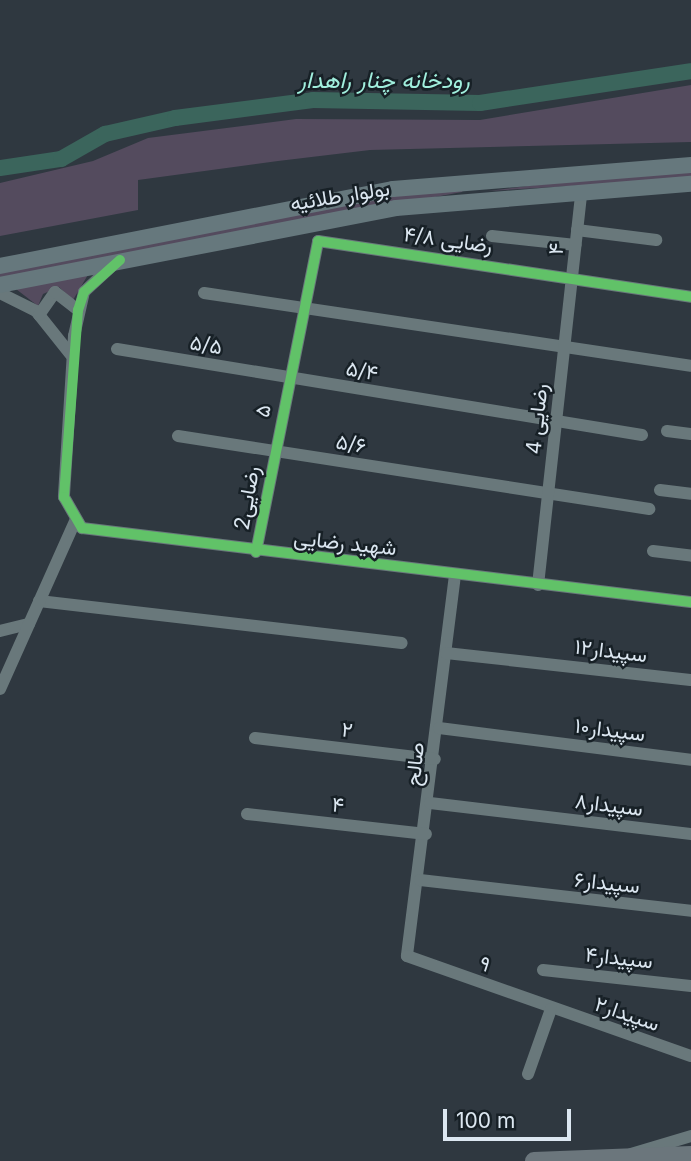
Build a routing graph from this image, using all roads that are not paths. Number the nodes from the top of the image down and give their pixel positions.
1 (691, 165) edge
2 (477, 181) junction
3 (691, 184) edge
4 (581, 193) junction
5 (477, 199) junction
6 (577, 230) junction
7 (492, 236) dead end
8 (656, 240) dead end
9 (318, 241) joint
10 (576, 245) junction
11 (120, 260) junction
12 (0, 265) edge
13 (573, 277) junction
14 (0, 285) edge
15 (0, 293) edge
16 (204, 293) dead end
17 (691, 297) edge
18 (301, 307) junction
19 (78, 310) junction
20 (39, 315) junction
21 (117, 349) dead end
22 (564, 349) junction
23 (75, 362) junction
24 (691, 366) edge
25 (288, 378) junction
26 (556, 425) junction
27 (667, 431) dead end
28 (691, 434) edge
29 (642, 435) dead end
30 (178, 436) dead end
31 (275, 452) junction
32 (660, 490) dead end
33 (548, 493) junction
34 (691, 494) edge
35 (649, 509) dead end
36 (76, 519) junction
37 (653, 551) dead end
38 (256, 552) junction
39 (691, 556) edge
40 (455, 575) junction
41 (538, 585) junction
42 (39, 601) junction
43 (691, 603) edge
44 (29, 624) junction
45 (0, 631) edge
46 (402, 643) dead end
47 (446, 653) junction
48 (691, 680) edge
49 (0, 689) edge
50 (439, 728) junction
51 (255, 738) dead end
52 (435, 760) junction
53 (691, 760) edge
54 (430, 803) junction
55 (247, 814) dead end
56 (426, 834) junction
57 (691, 834) edge
58 (420, 880) junction
59 (691, 911) edge
60 (407, 956) joint
61 (543, 970) dead end
62 (691, 986) edge
63 (551, 1009) junction
64 (691, 1056) edge
65 (528, 1074) dead end
66 (691, 1136) edge
67 (691, 1155) edge
68 (625, 1156) junction
69 (534, 1161) edge

1 - 2 main road, بولوار طلائیه
2 - 5 main road
2 - 12 main road, بولوار طلائیه
3 - 4 main road, بولوار طلائیه
4 - 5 main road, بولوار طلائیه
4 - 6 street, ۴
5 - 11 main road, بولوار طلائیه
6 - 8 street
6 - 10 street, ۴
7 - 10 street
9 - 13 street, رضایی ۴/۸
9 - 18 street, ۵
10 - 13 street, ۴
11 - 14 main road, بولوار طلائیه
11 - 19 street
13 - 17 street, رضایی ۴/۸
13 - 22 street, ۴
15 - 20 street
16 - 18 street
18 - 22 street
18 - 25 street, ۵
19 - 20 street
19 - 23 street
20 - 23 street
21 - 25 street, ۵/۵
22 - 24 street
22 - 26 street, رضایی 4
23 - 36 street
25 - 26 street, ۵/۴
25 - 31 street, ۵
26 - 29 street, ۵/۴
26 - 33 street, رضایی 4
27 - 28 street
30 - 31 street, ۵/۶
31 - 33 street, ۵/۶
31 - 38 street, 2رضایی
32 - 34 street
33 - 35 street, ۵/۶
33 - 41 street, رضایی 4
36 - 38 street, شهید رضایی
36 - 42 street
37 - 39 street
38 - 40 street, شهید رضایی
40 - 41 street, شهید رضایی
40 - 47 street, صالح
41 - 43 street, شهید رضایی
42 - 44 street
42 - 46 street
44 - 45 street
44 - 49 street
47 - 48 street, سپیدار۱۲
47 - 50 street, صالح
50 - 52 street, صالح
50 - 53 street, سپیدار۱۰
51 - 52 street, ۲
52 - 54 street, صالح
54 - 56 street, صالح
54 - 57 street, سپیدار۸
55 - 56 street, ۴
56 - 58 street, صالح
58 - 59 street, سپیدار۶
58 - 60 street, صالح
60 - 63 street, ۹
61 - 62 street, سپیدار۴
63 - 64 street, سپیدار۲
63 - 65 street
66 - 68 street
67 - 68 highway
68 - 69 highway

